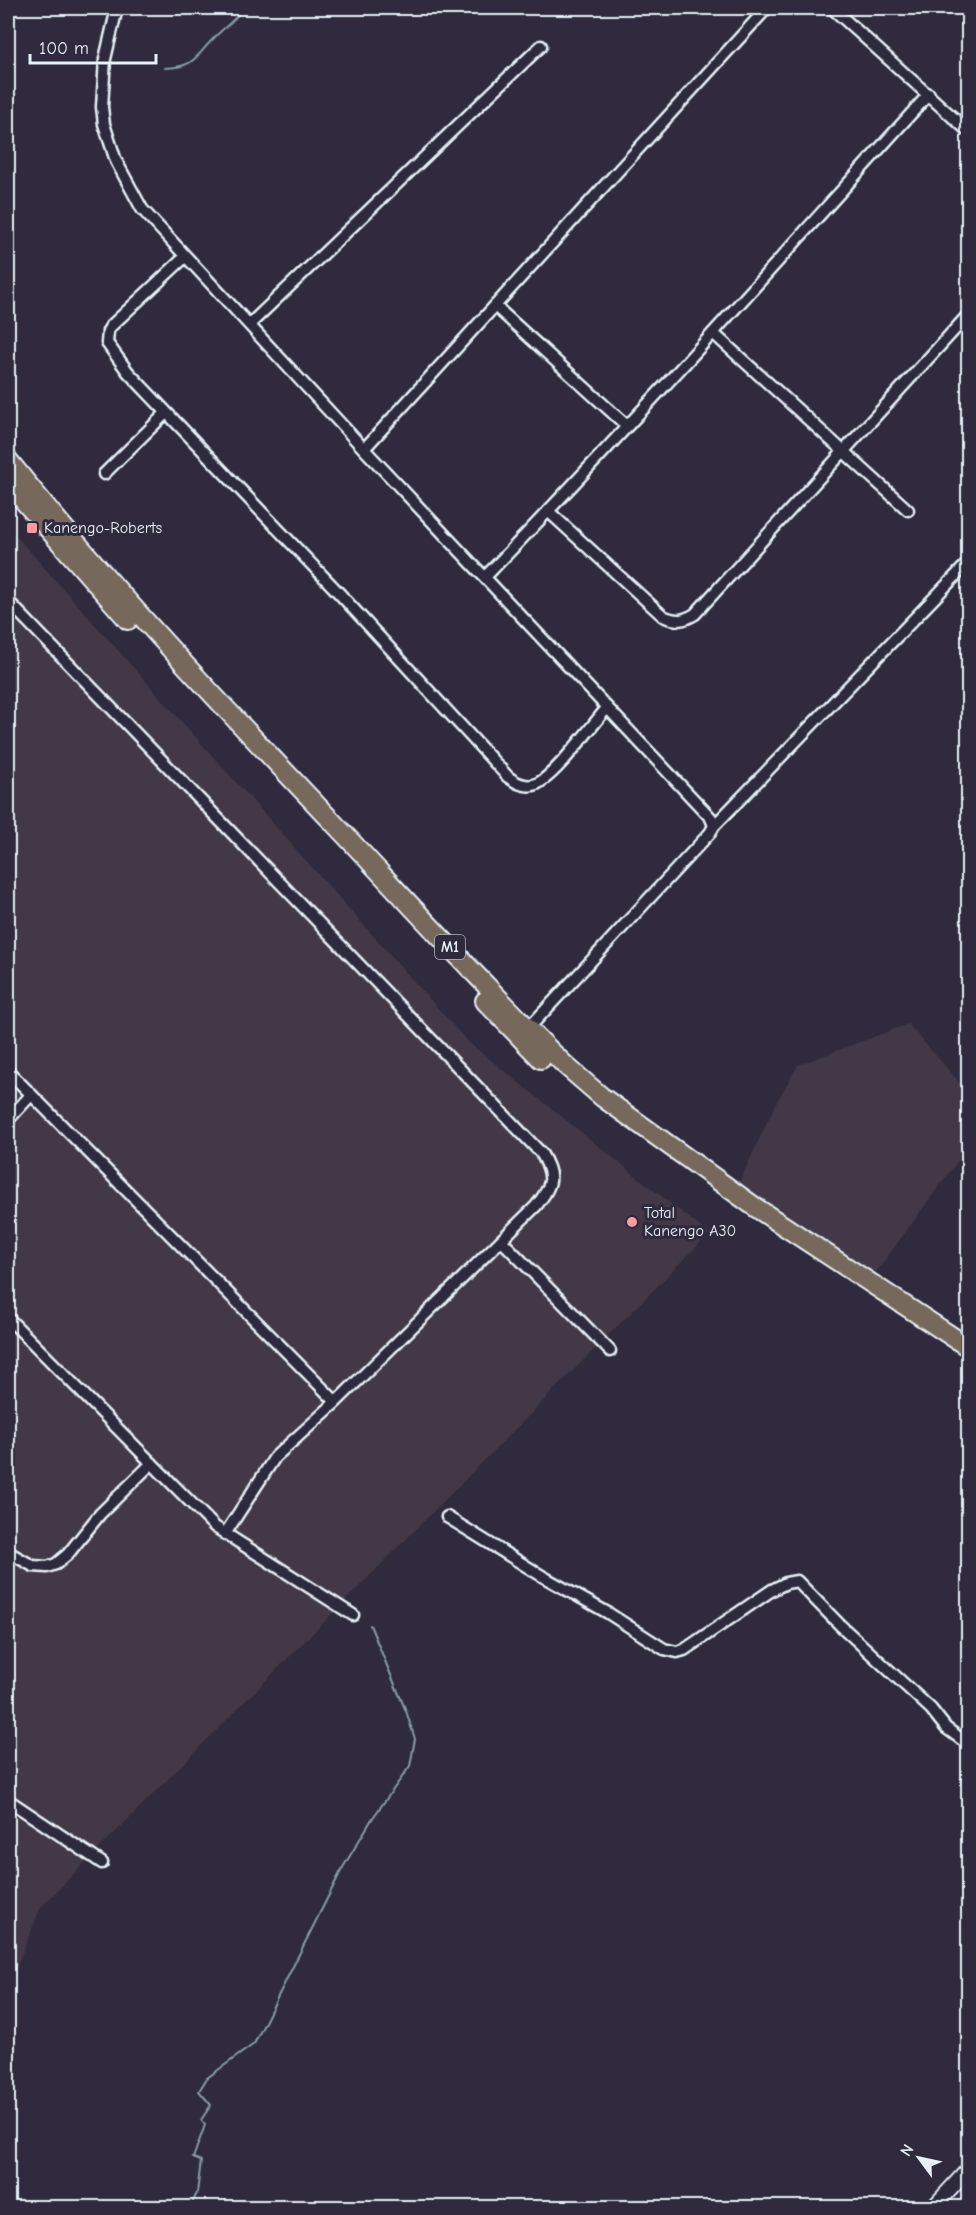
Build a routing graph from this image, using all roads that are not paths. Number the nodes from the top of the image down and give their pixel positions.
1 (117, 8) edge
2 (767, 8) edge
3 (832, 8) edge
4 (542, 45) dead end
5 (929, 94) junction
6 (969, 131) edge
7 (185, 257) junction
8 (495, 306) junction
9 (969, 315) edge
10 (249, 324) junction
11 (713, 333) junction
12 (166, 413) junction
13 (627, 426) junction
14 (364, 449) junction
15 (843, 451) junction
16 (8, 460) edge
17 (104, 474) dead end
18 (8, 483) edge
19 (908, 510) dead end
20 (548, 511) junction
21 (969, 563) edge
22 (484, 577) junction
23 (8, 601) edge
24 (607, 708) junction
25 (714, 826) junction
26 (524, 1033) junction
27 (8, 1071) edge
28 (31, 1095) junction
29 (8, 1120) edge
30 (501, 1240) junction
31 (8, 1317) edge
32 (969, 1347) edge
33 (610, 1351) dead end
34 (969, 1361) edge
35 (336, 1402) junction
36 (152, 1463) junction
37 (447, 1517) dead end
38 (225, 1534) junction
39 (8, 1552) edge
40 (353, 1615) dead end
41 (969, 1744) edge
42 (8, 1800) edge
43 (102, 1863) dead end
44 (969, 2170) edge
45 (933, 2208) edge

1 - 7 street
2 - 8 street
3 - 5 street
4 - 10 street
5 - 6 street
5 - 11 street
7 - 10 street
7 - 12 street
8 - 13 street
8 - 14 street
9 - 15 street
10 - 14 street
11 - 13 street
11 - 15 street
12 - 17 street
12 - 24 street
13 - 20 street
14 - 22 street
15 - 19 street
15 - 20 street
16 - 26 highway, M1
18 - 26 highway, M1
20 - 22 street
21 - 25 street
22 - 24 street
23 - 30 street
24 - 25 street
25 - 26 street
26 - 32 highway, M1
26 - 34 highway, M1
27 - 28 street
28 - 29 street
28 - 35 street
30 - 33 street
30 - 35 street
31 - 36 street
35 - 38 street
36 - 38 street
36 - 39 street
37 - 41 street
38 - 40 street
42 - 43 street
44 - 45 street

